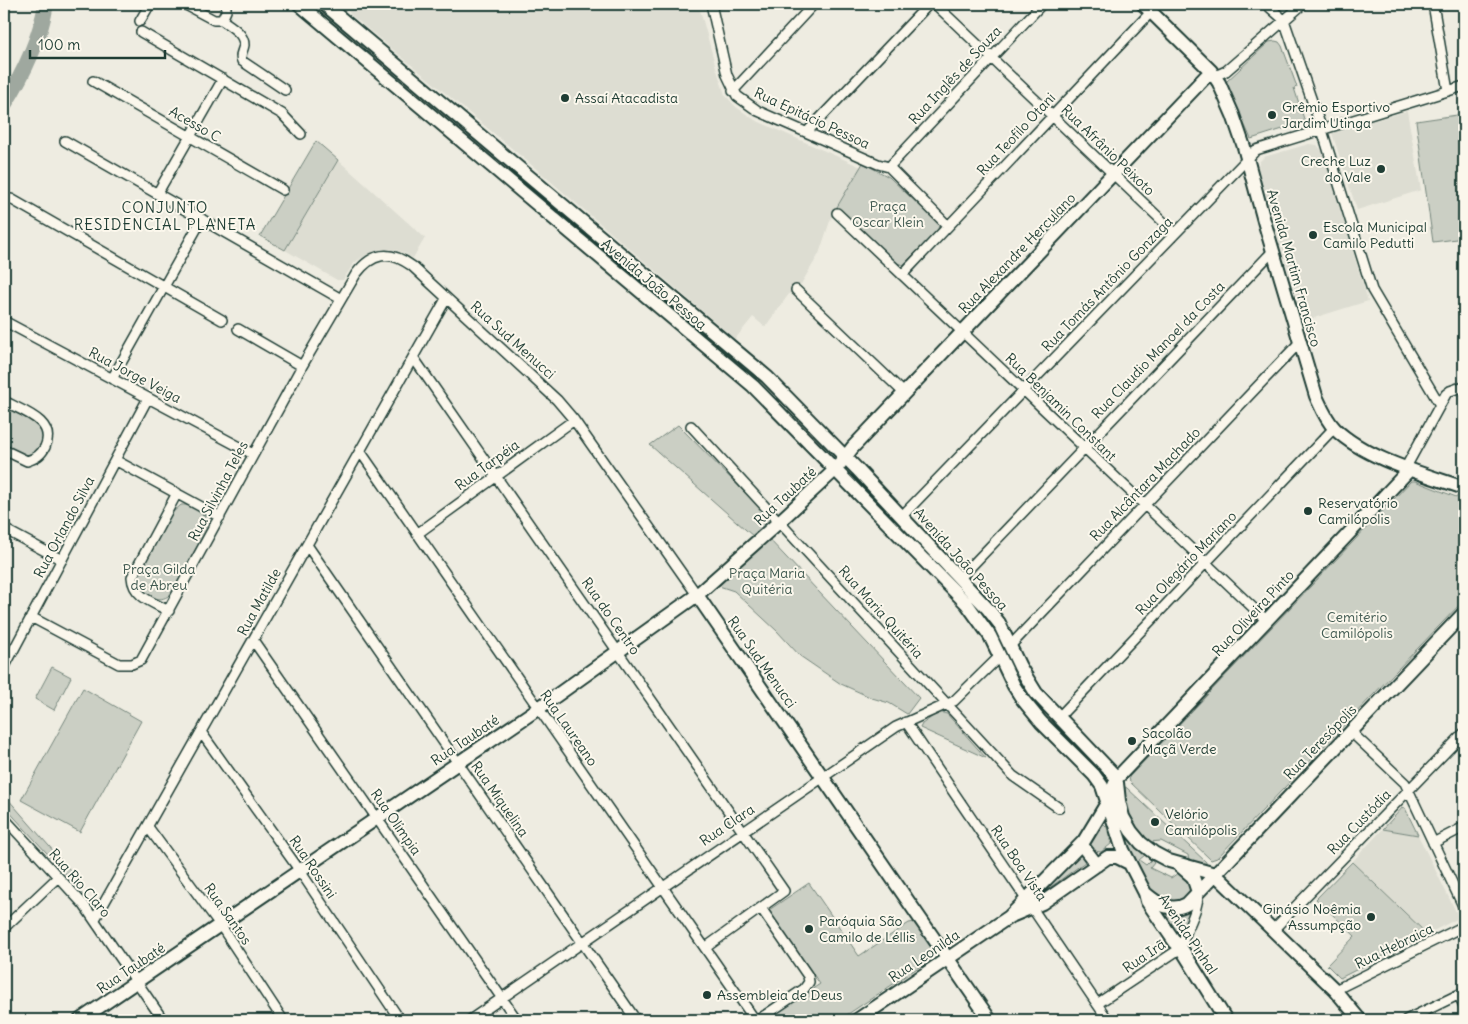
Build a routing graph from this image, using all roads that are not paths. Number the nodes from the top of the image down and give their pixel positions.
1 (150, 4) edge
2 (184, 4) edge
3 (226, 4) edge
4 (328, 4) edge
5 (711, 4) edge
6 (814, 4) edge
7 (928, 4) edge
8 (935, 4) edge
9 (1042, 4) edge
10 (1266, 4) edge
11 (1303, 4) edge
12 (1433, 4) edge
13 (302, 6) edge
14 (1147, 8) edge
15 (222, 20) junction
16 (1284, 20) junction
17 (140, 21) dead end
18 (141, 32) dead end
19 (991, 56) junction
20 (1214, 74) junction
21 (223, 79) junction
22 (93, 81) dead end
23 (1464, 86) edge
24 (285, 90) dead end
25 (733, 90) junction
26 (1448, 90) junction
27 (1053, 115) junction
28 (1322, 130) junction
29 (807, 132) junction
30 (301, 134) dead end
31 (190, 137) junction
32 (65, 141) dead end
33 (1248, 157) junction
34 (889, 167) junction
35 (1113, 173) junction
36 (283, 190) dead end
37 (158, 194) junction
38 (11, 199) dead end
39 (837, 213) dead end
40 (202, 219) junction
41 (948, 226) junction
42 (1175, 233) junction
43 (1273, 251) junction
44 (399, 258) joint
45 (902, 275) junction
46 (164, 287) junction
47 (796, 290) dead end
48 (341, 299) junction
49 (446, 299) junction
50 (222, 320) dead end
51 (4, 321) edge
52 (238, 329) dead end
53 (962, 332) junction
54 (1300, 342) junction
55 (413, 357) junction
56 (302, 366) junction
57 (112, 379) junction
58 (1464, 386) edge
59 (1024, 390) junction
60 (904, 393) junction
61 (148, 398) junction
62 (4, 401) edge
63 (1440, 405) junction
64 (574, 420) junction
65 (691, 426) dead end
66 (1334, 428) junction
67 (1084, 448) junction
68 (4, 450) edge
69 (360, 451) junction
70 (253, 454) junction
71 (844, 456) junction
72 (115, 460) junction
73 (1408, 468) junction
74 (836, 469) junction
75 (496, 476) junction
76 (1464, 488) edge
77 (177, 493) junction
78 (1144, 505) junction
79 (902, 516) junction
80 (220, 517) junction
81 (780, 521) junction
82 (4, 529) edge
83 (418, 534) junction
84 (307, 545) junction
85 (62, 560) junction
86 (1205, 563) junction
87 (960, 578) junction
88 (697, 595) junction
89 (169, 611) junction
90 (1464, 613) edge
91 (31, 617) junction
92 (1266, 620) junction
93 (253, 640) junction
94 (1010, 645) junction
95 (618, 652) junction
96 (1000, 656) junction
97 (4, 668) edge
98 (946, 704) junction
99 (539, 708) junction
100 (1059, 717) junction
101 (906, 722) junction
102 (201, 732) junction
103 (1351, 732) junction
104 (1464, 733) edge
105 (458, 762) junction
106 (823, 777) junction
107 (1117, 778) junction
108 (1408, 792) junction
109 (1108, 803) junction
110 (1059, 808) dead end
111 (4, 818) edge
112 (377, 819) junction
113 (148, 827) junction
114 (1464, 827) edge
115 (742, 832) junction
116 (1433, 843) junction
117 (1081, 844) junction
118 (1128, 862) junction
119 (1176, 864) junction
120 (1097, 865) junction
121 (300, 871) junction
122 (1215, 874) junction
123 (58, 877) junction
124 (662, 886) junction
125 (1198, 892) junction
126 (1145, 893) junction
127 (1030, 903) junction
128 (761, 908) junction
129 (1464, 908) edge
130 (95, 919) junction
131 (221, 926) junction
132 (1464, 926) edge
133 (4, 928) edge
134 (1274, 930) junction
135 (583, 943) junction
136 (705, 948) junction
137 (1181, 948) junction
138 (948, 958) junction
139 (137, 982) junction
140 (1335, 990) junction
141 (1461, 993) edge
142 (502, 998) junction
143 (1097, 1004) junction
144 (1464, 1006) edge
145 (865, 1018) edge
146 (80, 1020) edge
147 (163, 1020) edge
148 (283, 1020) edge
149 (400, 1020) edge
150 (470, 1020) edge
151 (517, 1020) edge
152 (636, 1020) edge
153 (756, 1020) edge
154 (990, 1020) edge
155 (1108, 1020) edge
156 (1226, 1020) edge
157 (1360, 1020) edge
158 (1406, 1020) edge

1 - 17 street
2 - 15 street
3 - 15 street
4 - 13 main road
4 - 71 main road, Avenida João Pessoa
5 - 25 street, Rua Epitácio Pessoa
6 - 25 street
7 - 29 street
8 - 19 street, Rua Afrânio Peixoto
9 - 19 street, Rua Inglês de Souza
10 - 16 street
11 - 16 street
12 - 26 street
13 - 74 main road, Avenida João Pessoa
14 - 20 main road, Avenida Martim Francisco
14 - 27 street, Rua Teofilo Otani
15 - 24 street
16 - 20 street
16 - 28 street
18 - 21 street
19 - 27 street, Rua Afrânio Peixoto
19 - 34 street, Rua Inglês de Souza
20 - 33 main road, Avenida Martim Francisco
20 - 35 main road, Rua Alexandre Herculano
21 - 30 street
21 - 31 street
22 - 31 street, Acesso C
23 - 26 street, Rua Tomás Antônio Gonzaga
25 - 29 street, Rua Epitácio Pessoa
26 - 28 street, Rua Tomás Antônio Gonzaga
27 - 35 street, Rua Afrânio Peixoto
27 - 41 street, Rua Teofilo Otani
28 - 33 street, Rua Tomás Antônio Gonzaga
28 - 63 street
29 - 34 street, Rua Epitácio Pessoa
31 - 36 street, Acesso C
31 - 37 street
32 - 37 street
33 - 42 street, Rua Tomás Antônio Gonzaga
33 - 43 main road, Avenida Martim Francisco
34 - 41 street, Rua Epitácio Pessoa
35 - 42 street, Rua Afrânio Peixoto
35 - 53 main road, Rua Alexandre Herculano
37 - 40 street
38 - 46 street
39 - 45 street, Rua Benjamin Constant
40 - 46 street
40 - 48 street
41 - 45 street, Rua Teofilo Otani
42 - 59 street, Rua Tomás Antônio Gonzaga
43 - 54 main road, Avenida Martim Francisco
43 - 67 street, Rua Claudio Manoel da Costa
44 - 48 street, Rua Silvinha Teles
44 - 49 street, Rua Sud Menucci
45 - 53 street, Rua Benjamin Constant
46 - 50 street
46 - 57 street
47 - 60 street
48 - 56 street, Rua Silvinha Teles
49 - 55 street, Rua Matilde
49 - 64 street, Rua Sud Menucci
51 - 57 street, Rua Jorge Veiga
52 - 56 street
53 - 59 street, Rua Benjamin Constant
53 - 60 main road, Rua Alexandre Herculano
54 - 66 main road, Avenida Martim Francisco
54 - 78 street, Rua Alcântara Machado
55 - 69 street, Rua Matilde
55 - 75 street, Rua do Centro
56 - 70 street, Rua Silvinha Teles
57 - 61 street, Rua Jorge Veiga
58 - 63 street
59 - 67 street, Rua Benjamin Constant
59 - 79 street, Rua Tomás Antônio Gonzaga
60 - 71 main road, Rua Alexandre Herculano
61 - 70 street, Rua Jorge Veiga
61 - 72 street, Rua Orlando Silva
62 - 68 street
63 - 73 street
64 - 75 street, Rua Tarpéia
64 - 88 street, Rua Sud Menucci
65 - 81 street, Rua Maria Quitéria
66 - 73 main road, Avenida Martim Francisco
66 - 86 street, Rua Olegário Mariano
67 - 78 street, Rua Benjamin Constant
67 - 87 street, Rua Claudio Manoel da Costa
69 - 83 street, Rua Laureano
69 - 84 street, Rua Matilde
70 - 80 street, Rua Silvinha Teles
71 - 74 main road, Rua Taubaté
71 - 79 main road, Avenida João Pessoa
72 - 77 street
72 - 85 street, Rua Orlando Silva
73 - 76 main road, Avenida Martim Francisco
73 - 92 main road, Rua Oliveira Pinto
74 - 81 main road, Rua Taubaté
74 - 96 main road, Avenida João Pessoa
75 - 83 street, Rua Tarpéia
75 - 95 street, Rua do Centro
77 - 80 street
77 - 89 street
78 - 86 street, Rua Benjamin Constant
78 - 94 street, Rua Alcântara Machado
79 - 87 main road, Avenida João Pessoa
80 - 89 street, Rua Silvinha Teles
81 - 88 main road, Rua Taubaté
81 - 98 street, Rua Maria Quitéria
82 - 85 street
83 - 99 street, Rua Laureano
84 - 93 street, Rua Matilde
84 - 105 street, Rua Miquelina
85 - 91 street, Rua Orlando Silva
86 - 92 street, Rua Benjamin Constant
86 - 100 street, Rua Olegário Mariano
87 - 94 main road, Avenida João Pessoa
88 - 95 main road, Rua Taubaté
88 - 106 main road, Rua Sud Menucci
89 - 91 street, Rua Silvinha Teles
90 - 103 main road, Rua Teresópolis
91 - 97 street, Rua Orlando Silva
92 - 107 main road, Rua Oliveira Pinto
93 - 102 street, Rua Matilde
93 - 112 street, Rua Olímpia
94 - 100 main road, Avenida João Pessoa
95 - 99 main road, Rua Taubaté
95 - 115 street, Rua do Centro
96 - 98 street, Rua Clara
96 - 109 main road, Avenida João Pessoa
98 - 101 street, Rua Clara
98 - 110 street, Rua Maria Quitéria
99 - 105 main road, Rua Taubaté
99 - 124 street, Rua Laureano
100 - 107 main road, Avenida João Pessoa
101 - 106 street, Rua Clara
101 - 127 street, Rua Boa Vista
102 - 113 street, Rua Matilde
102 - 121 street, Rua Rossini
103 - 108 street
103 - 122 main road, Rua Teresópolis
104 - 108 street, Rua Custódia
105 - 112 main road, Rua Taubaté
105 - 135 street, Rua Miquelina
106 - 115 street, Rua Clara
106 - 138 main road, Rua Sud Menucci
107 - 109 main road
107 - 119 main road
108 - 116 street
108 - 134 street, Rua Custódia
109 - 117 main road
109 - 118 main road, Avenida Pinhal
111 - 123 street, Rua Rio Claro
112 - 121 main road, Rua Taubaté
112 - 142 street, Rua Olímpia
113 - 130 street, Rua Matilde
113 - 131 street, Rua Santos
114 - 116 street
115 - 124 street, Rua Clara
115 - 128 street, Rua do Centro
116 - 129 street
117 - 120 main road
117 - 127 main road
118 - 120 main road
118 - 126 main road, Avenida Pinhal
119 - 122 main road
119 - 125 main road
120 - 127 main road
121 - 131 main road, Rua Taubaté
121 - 149 street, Rua Rossini
122 - 125 main road, Rua Teresópolis
122 - 134 main road
123 - 130 street, Rua Rio Claro
123 - 133 street
124 - 135 street, Rua Clara
124 - 136 street, Rua Laureano
125 - 126 main road, Rua Teresópolis
125 - 137 street, Rua Irã
126 - 137 main road, Avenida Pinhal
127 - 138 main road, Rua Leonilda
127 - 143 street, Rua Boa Vista
128 - 136 street
128 - 153 street
130 - 139 street, Rua Rio Claro
131 - 139 main road, Rua Taubaté
131 - 148 street, Rua Santos
132 - 140 street, Rua Hebraica
134 - 140 main road
135 - 142 street, Rua Clara
135 - 152 street, Rua Miquelina
136 - 153 street, Rua Laureano
137 - 143 street, Rua Irã
137 - 156 main road, Avenida Pinhal
138 - 145 main road, Rua Leonilda
138 - 154 main road, Rua Sud Menucci
139 - 146 main road, Rua Taubaté
139 - 147 street, Rua Rio Claro
140 - 157 main road
141 - 144 street
141 - 158 street
142 - 150 street, Rua Clara
142 - 151 street, Rua Olímpia
143 - 155 street, Rua Boa Vista

